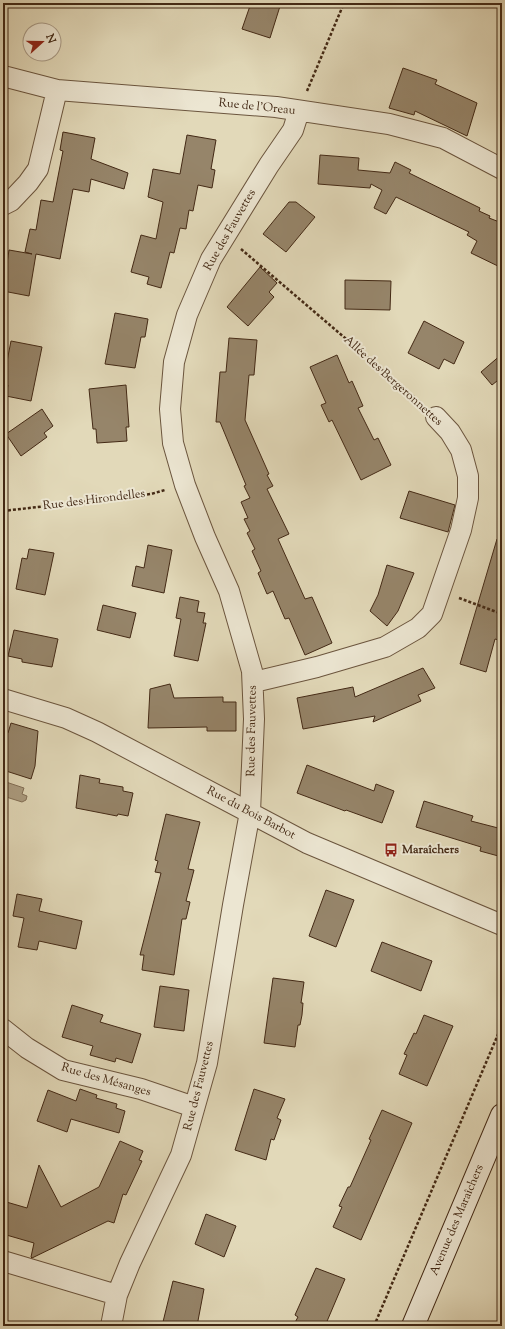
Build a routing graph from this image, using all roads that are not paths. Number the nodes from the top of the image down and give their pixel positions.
1 (3, 76) edge
2 (57, 90) junction
3 (299, 111) junction
4 (502, 169) edge
5 (3, 205) edge
6 (436, 417) road end
7 (254, 682) junction
8 (3, 699) edge
9 (250, 812) junction
10 (502, 925) edge
11 (3, 1028) edge
12 (194, 1107) junction
13 (502, 1115) edge
14 (3, 1262) edge
15 (118, 1295) junction
16 (111, 1326) edge
17 (413, 1326) edge

1 - 2 street, Rue de l'Oreau
2 - 3 street, Rue de l'Oreau
2 - 5 street
3 - 4 street, Rue de l'Oreau
3 - 7 street, Rue des Fauvettes
6 - 7 street, Allée des Bergeronnettes
7 - 9 street, Rue des Fauvettes
8 - 9 street, Rue du Bois Barbot
9 - 10 street, Rue du Bois Barbot
9 - 12 street, Rue des Fauvettes
11 - 12 street, Rue des Mésanges
12 - 15 street, Rue des Fauvettes
13 - 17 street, Avenue des Maraîchers
14 - 15 street
15 - 16 street, Rue des Fauvettes

